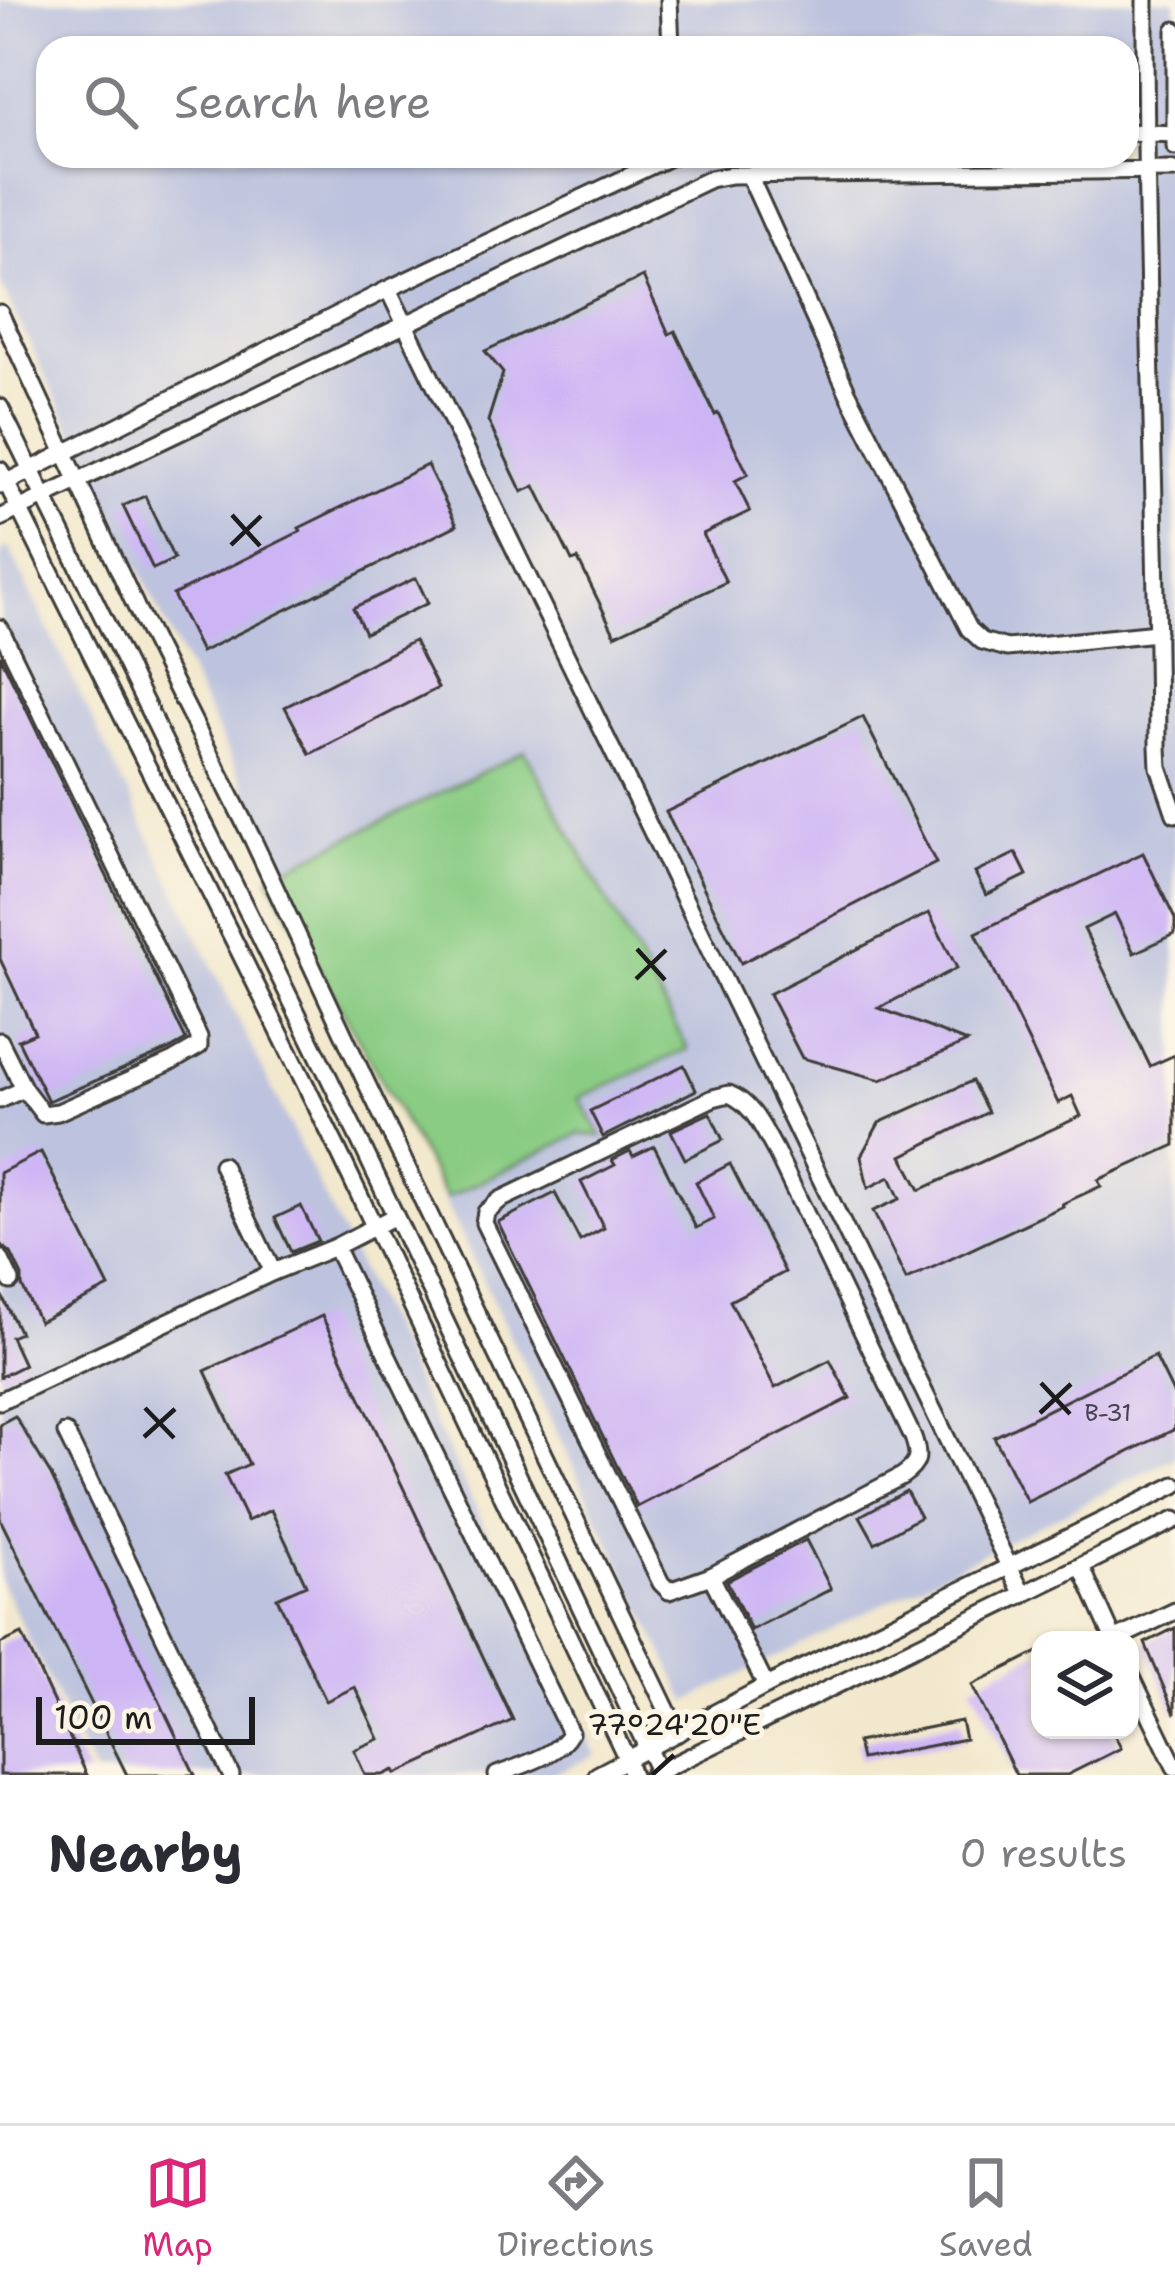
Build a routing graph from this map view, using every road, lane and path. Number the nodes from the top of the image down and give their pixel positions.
1 (669, 0) edge
2 (1144, 0) edge
3 (1175, 30) edge
4 (670, 36) edge
5 (1139, 82) edge
6 (1139, 132) edge
7 (1174, 134) edge
8 (1139, 145) edge
9 (1175, 147) edge
10 (646, 168) edge
11 (1175, 170) edge
12 (1145, 172) junction
13 (749, 175) junction
14 (388, 289) junction
15 (0, 313) edge
16 (405, 324) junction
17 (0, 407) edge
18 (66, 452) junction
19 (31, 471) junction
20 (2, 479) edge
21 (79, 481) junction
22 (43, 498) junction
23 (21, 508) junction
24 (0, 518) edge
25 (1157, 553) junction
26 (1175, 553) edge
27 (0, 628) edge
28 (1157, 634) junction
29 (1167, 767) edge
30 (1175, 814) edge
31 (0, 1041) edge
32 (24, 1089) junction
33 (0, 1100) edge
34 (222, 1166) dead end
35 (395, 1216) junction
36 (374, 1228) junction
37 (335, 1246) junction
38 (0, 1258) edge
39 (273, 1271) junction
40 (10, 1281) dead end
41 (0, 1401) edge
42 (66, 1432) dead end
43 (1175, 1485) edge
44 (1175, 1520) edge
45 (1081, 1566) junction
46 (1009, 1567) junction
47 (711, 1576) junction
48 (1022, 1595) junction
49 (1175, 1611) edge
50 (1110, 1631) edge
51 (1133, 1631) edge
52 (766, 1686) junction
53 (1139, 1692) edge
54 (678, 1733) junction
55 (648, 1746) junction
56 (626, 1757) junction
57 (1175, 1767) edge
58 (656, 1774) edge
59 (231, 1775) edge
60 (497, 1775) edge
61 (596, 1775) edge
62 (632, 1775) edge

1 - 4 street
2 - 5 street
3 - 7 street
6 - 7 street
7 - 9 street
8 - 12 street
10 - 14 street
11 - 12 street
12 - 13 street
12 - 25 street
13 - 16 street
13 - 28 street
14 - 16 street
14 - 18 street
15 - 18 street
16 - 21 street
16 - 46 street
17 - 19 street
18 - 19 street
18 - 21 street
19 - 20 street
19 - 22 street
20 - 23 street
21 - 22 street
21 - 54 street
22 - 23 street
22 - 35 street
23 - 24 street
23 - 36 street
25 - 26 street
25 - 28 street
27 - 32 street
28 - 29 street
29 - 30 street
31 - 32 street
32 - 33 street
34 - 39 street
35 - 36 street
35 - 55 street
36 - 37 street
36 - 56 street
37 - 39 street
37 - 60 street
38 - 40 street
39 - 41 street
42 - 59 street
43 - 46 street
44 - 45 street
45 - 48 street
45 - 50 street
46 - 48 street
46 - 52 street
47 - 47 street
47 - 52 street
48 - 58 street
49 - 51 street
52 - 54 street
53 - 57 street
54 - 55 street
55 - 56 street
55 - 58 street
56 - 61 street
56 - 62 street

